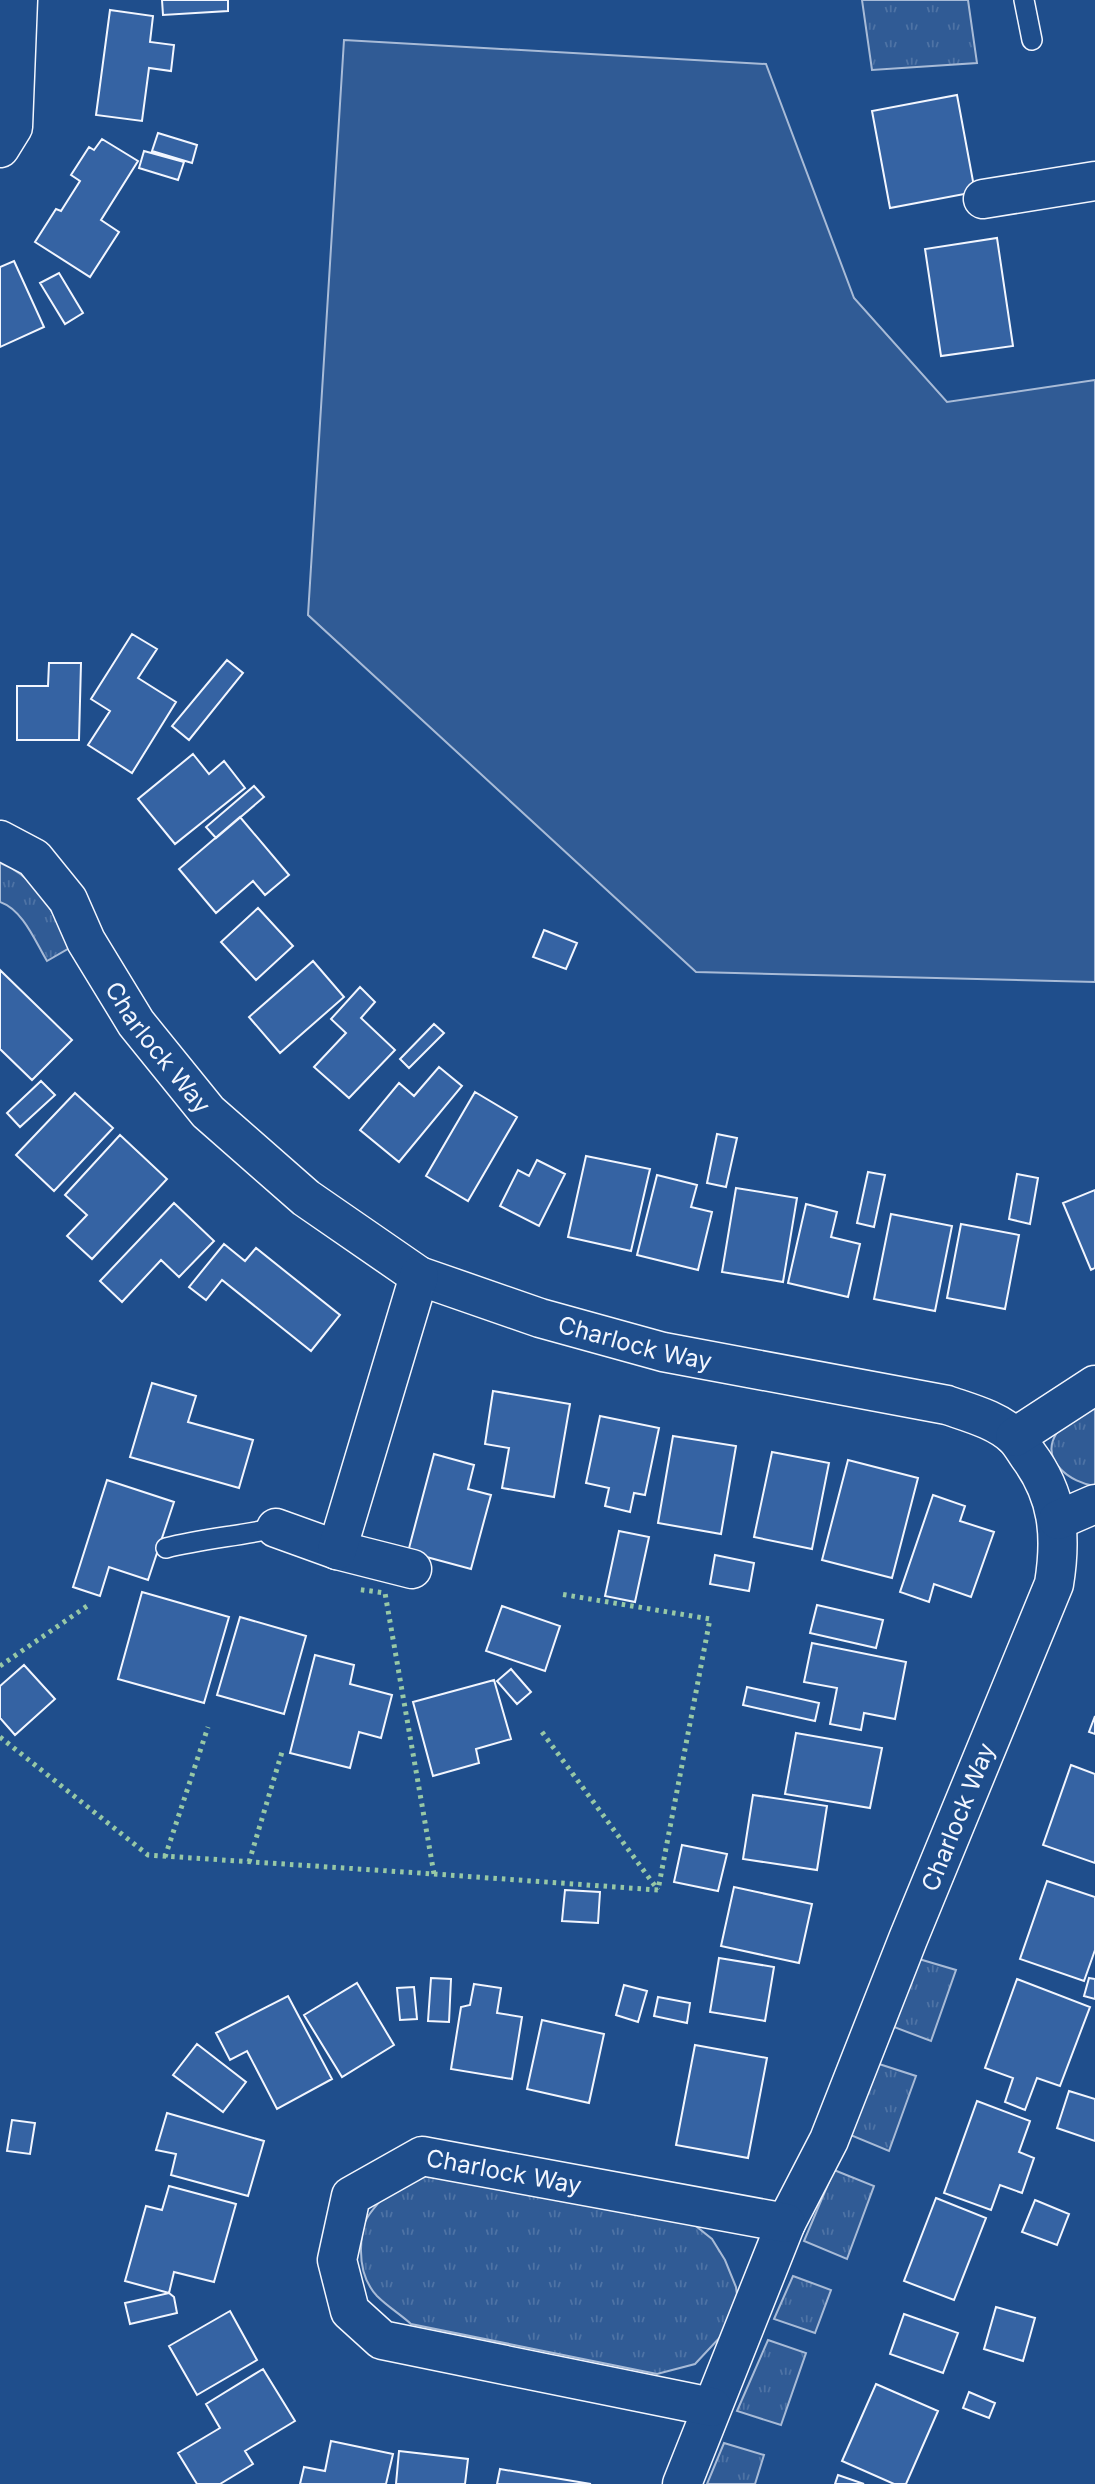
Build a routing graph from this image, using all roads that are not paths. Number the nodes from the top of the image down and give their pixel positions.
1 (19, 0) edge
2 (1024, 0) edge
3 (1032, 40) dead end
4 (0, 148) edge
5 (1095, 181) edge
6 (983, 199) dead end
7 (0, 840) edge
8 (419, 1276) junction
9 (1095, 1385) edge
10 (1015, 1437) junction
11 (1095, 1504) edge
12 (1058, 1520) junction
13 (276, 1528) joint
14 (166, 1548) dead end
15 (337, 1550) junction
16 (412, 1569) dead end
17 (786, 2223) junction
18 (712, 2407) junction
19 (682, 2484) edge

1 - 4 street
2 - 3 lane
5 - 6 street
7 - 8 street, Charlock Way
8 - 10 street, Charlock Way
8 - 15 street
9 - 10 street
10 - 12 street, Charlock Way
11 - 12 street
12 - 17 street, Charlock Way
13 - 14 lane
13 - 15 street
15 - 16 street
17 - 18 street, Charlock Way
17 - 18 street, Charlock Way
18 - 19 street, Charlock Way

